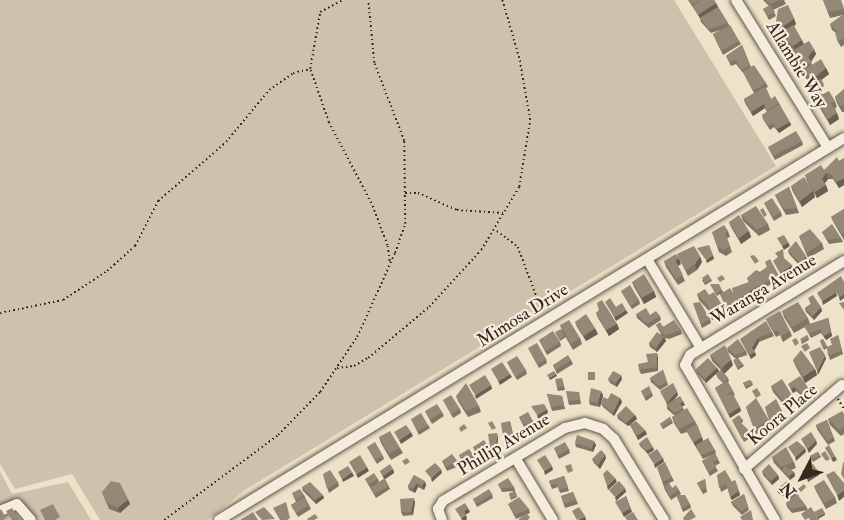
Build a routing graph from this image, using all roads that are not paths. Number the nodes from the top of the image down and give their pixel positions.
1 (736, 0) edge
2 (844, 138) edge
3 (828, 148) junction
4 (647, 259) junction
5 (844, 261) edge
6 (701, 348) junction
7 (838, 389) road end
8 (516, 459) junction
9 (744, 469) junction
10 (0, 512) edge
11 (31, 520) edge
12 (219, 520) edge
13 (442, 520) edge
14 (553, 520) edge
15 (664, 520) edge
16 (775, 520) edge

1 - 3 street, Allambie Way
2 - 3 street, Mimosa Drive
3 - 4 street, Mimosa Drive
4 - 6 street
4 - 12 street, Mimosa Drive
5 - 6 street, Waranga Avenue
6 - 9 street
7 - 9 street, Koora Place
8 - 13 street, Phillip Avenue
8 - 14 street
8 - 15 street, Phillip Avenue
9 - 16 street
10 - 11 street

